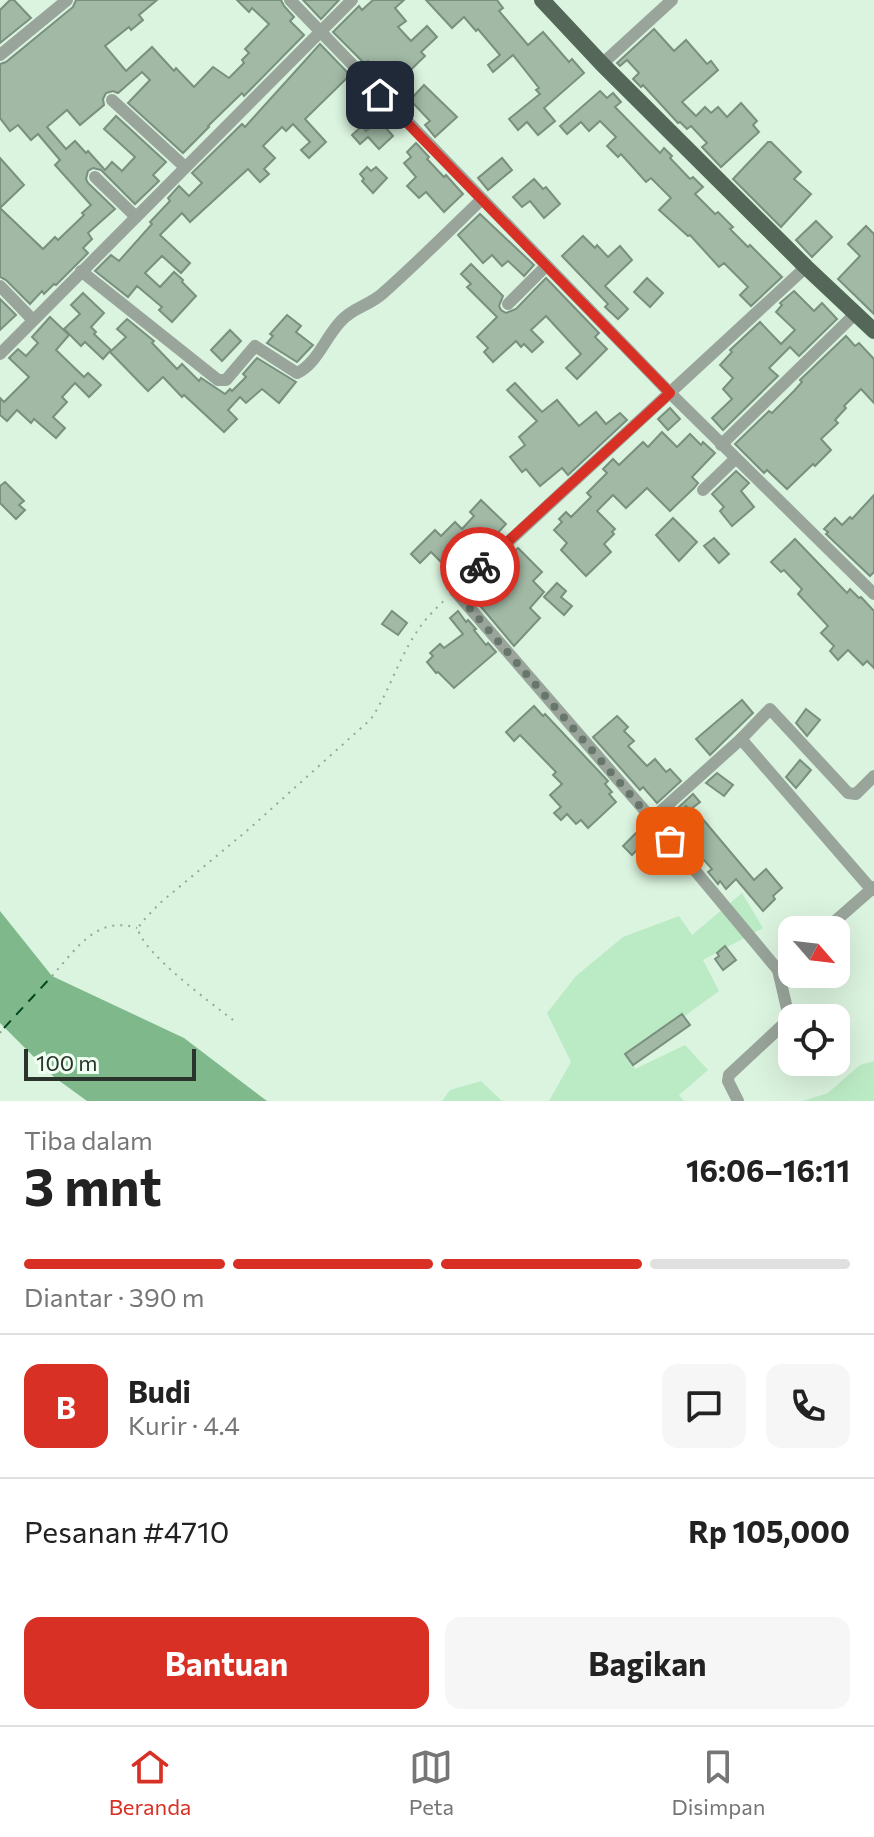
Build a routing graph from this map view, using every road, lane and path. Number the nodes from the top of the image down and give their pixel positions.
1 (67, 0) edge
2 (290, 0) edge
3 (352, 0) edge
4 (542, 0) edge
5 (672, 0) edge
6 (320, 32) junction
7 (0, 55) edge
8 (602, 64) junction
9 (112, 100) dead end
10 (185, 167) junction
11 (95, 177) dead end
12 (482, 199) junction
13 (136, 217) junction
14 (546, 266) junction
15 (806, 267) junction
16 (81, 271) junction
17 (0, 286) edge
18 (508, 304) dead end
19 (855, 314) junction
20 (33, 320) junction
21 (874, 331) edge
22 (0, 354) edge
23 (670, 393) junction
24 (721, 445) junction
25 (735, 459) junction
26 (703, 490) dead end
27 (455, 591) junction
28 (873, 591) edge
29 (741, 739) junction
30 (874, 776) edge
31 (652, 819) junction
32 (871, 894) edge
33 (843, 916) edge
34 (138, 929) junction
35 (778, 970) edge
36 (52, 976) dead end
37 (782, 988) edge
38 (233, 1020) dead end
39 (4, 1028) dead end
40 (0, 1033) edge
41 (738, 1101) edge

1 - 7 street
2 - 6 street
3 - 6 street
4 - 8 main road
5 - 8 street
6 - 10 street
6 - 12 street
8 - 15 main road
9 - 10 street
10 - 13 street
11 - 13 street
12 - 14 street
12 - 16 street
13 - 16 street
14 - 18 street
14 - 23 street
15 - 19 main road
15 - 23 street
16 - 20 street
17 - 20 street
19 - 21 main road
19 - 24 street
20 - 22 street
23 - 24 street
23 - 27 street
24 - 25 street
25 - 26 street
25 - 28 street
27 - 31 street
27 - 34 path
29 - 30 street
29 - 31 street
29 - 32 street
31 - 35 street
32 - 33 street
34 - 36 path
34 - 38 path
37 - 41 street
39 - 40 path

